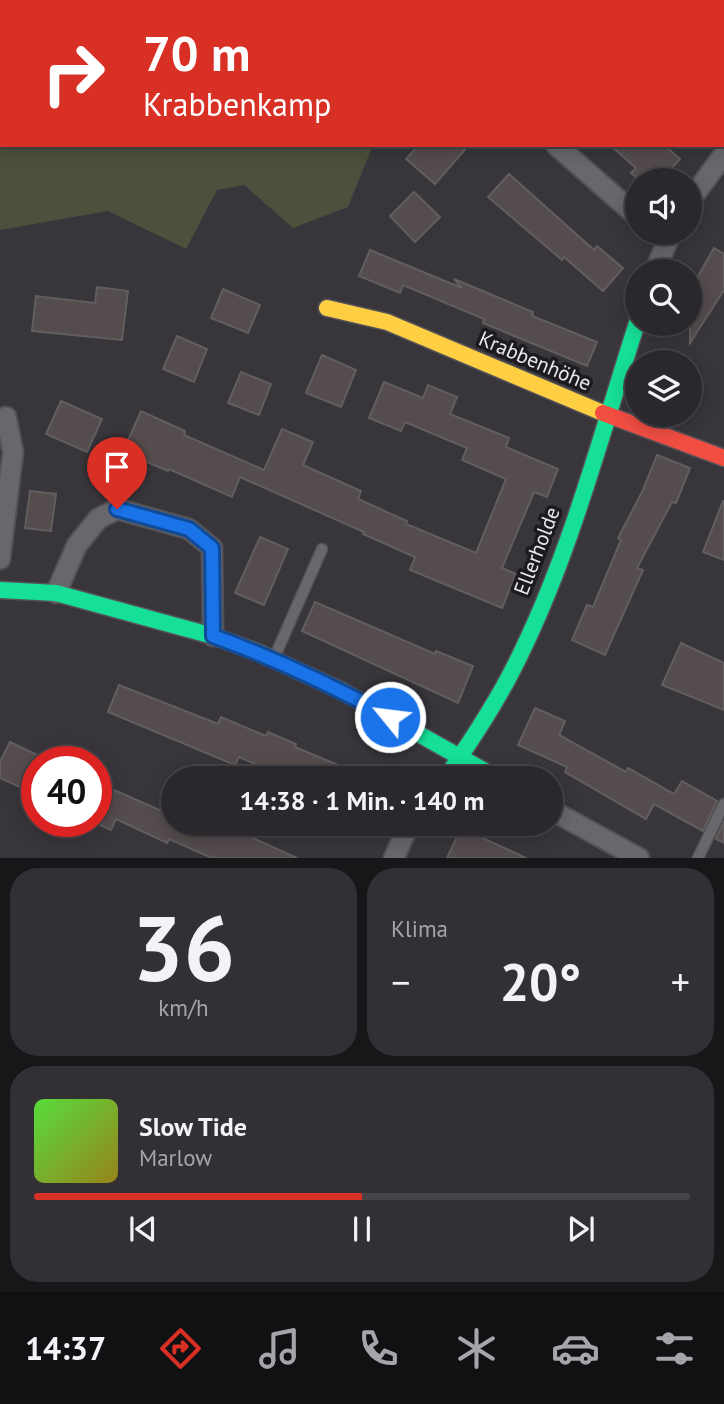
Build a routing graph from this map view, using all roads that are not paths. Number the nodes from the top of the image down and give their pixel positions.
1 (558, 147) edge
2 (724, 154) edge
3 (702, 184) edge
4 (625, 205) edge
5 (327, 308) dead end
6 (633, 336) edge
7 (609, 415) junction
8 (6, 417) dead end
9 (724, 458) edge
10 (323, 549) dead end
11 (0, 559) edge
12 (0, 590) edge
13 (56, 593) junction
14 (213, 636) junction
15 (273, 659) junction
16 (462, 757) junction
17 (455, 766) edge
18 (477, 766) edge
19 (724, 804) edge
20 (563, 817) edge
21 (404, 836) edge
22 (394, 858) edge
23 (639, 858) edge
24 (698, 858) edge

1 - 4 street
2 - 3 street
5 - 7 street, Krabbenhöhe
6 - 7 street, Ellerholde
7 - 9 street, Krabbenhöhe
7 - 16 street, Ellerholde
8 - 11 street
10 - 15 lane
12 - 13 street
13 - 14 street
13 - 14 street
14 - 15 street
15 - 16 street
16 - 17 street, Ellerholde
16 - 18 street
19 - 24 lane
20 - 23 street
21 - 22 street

